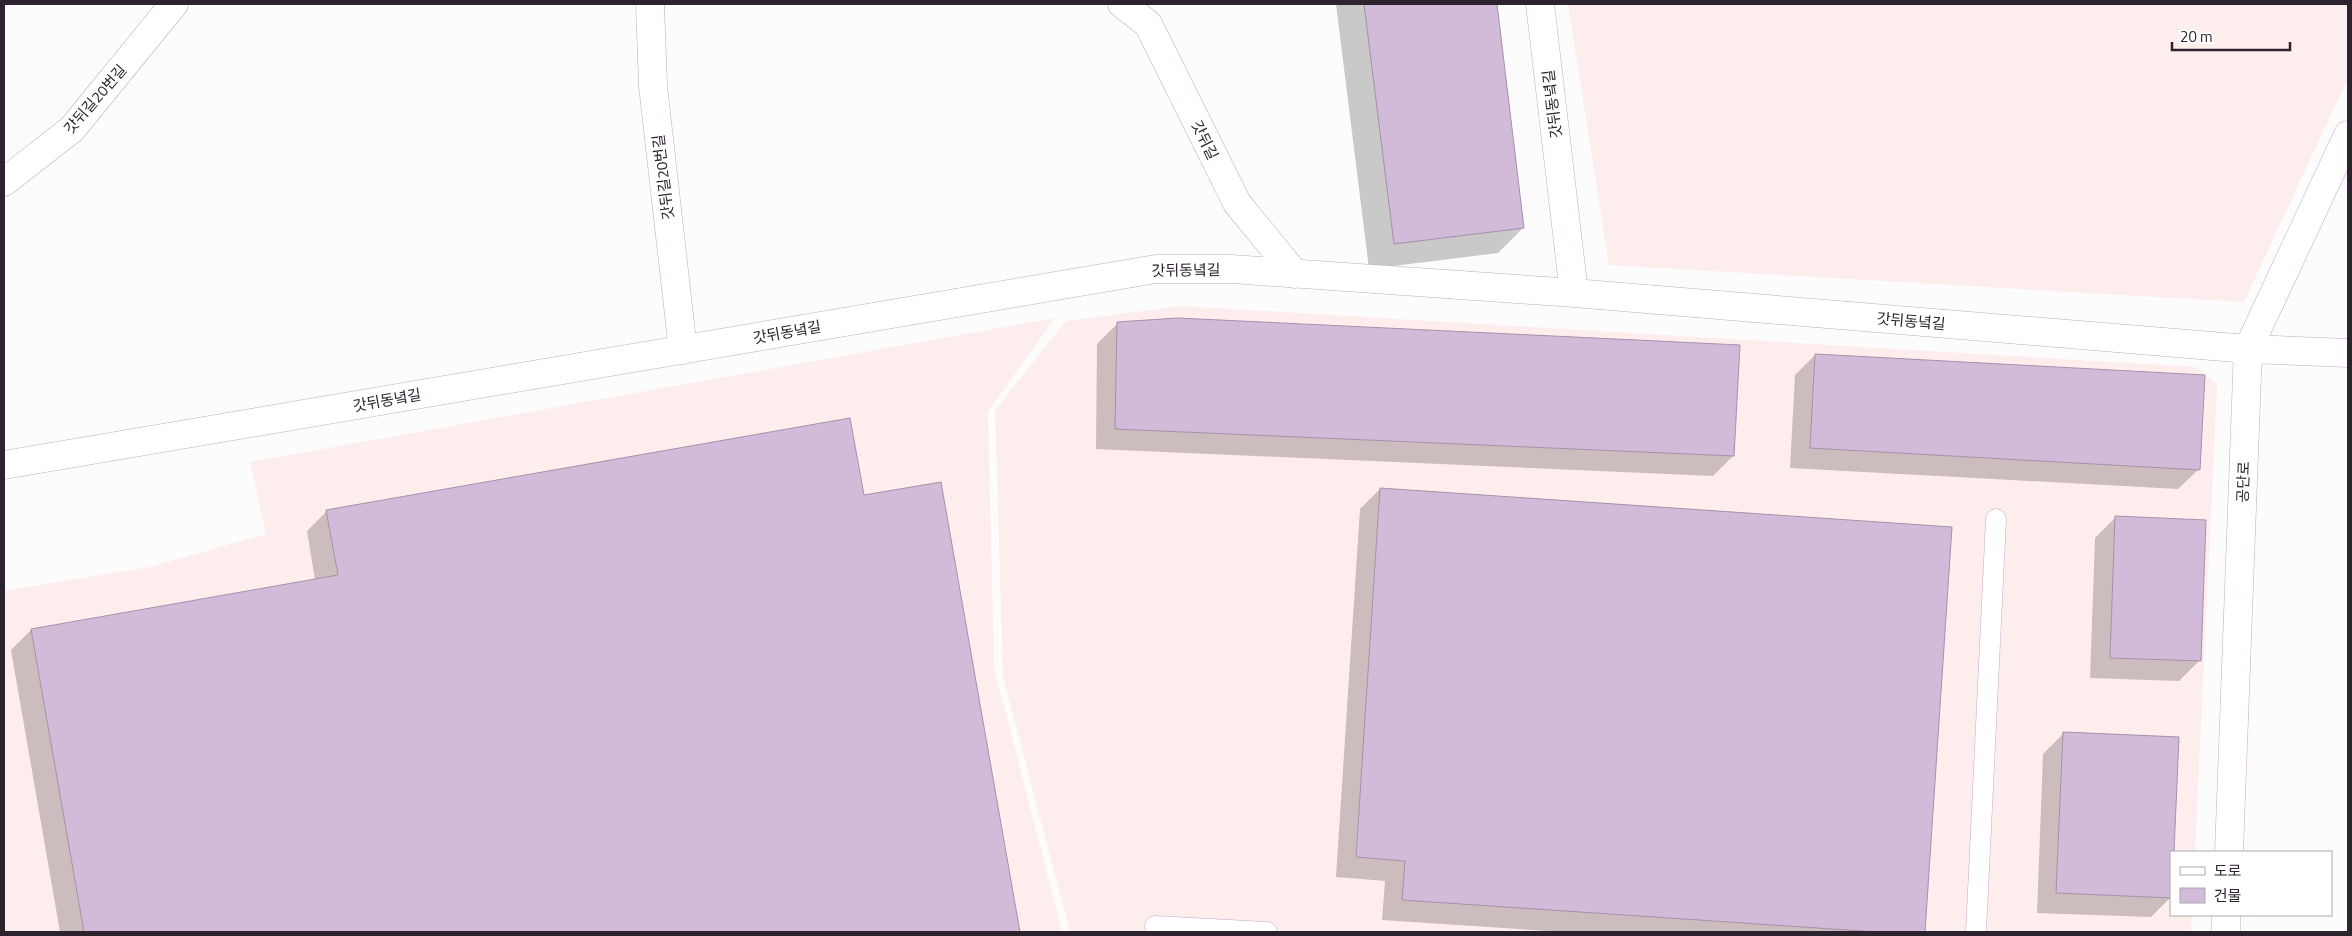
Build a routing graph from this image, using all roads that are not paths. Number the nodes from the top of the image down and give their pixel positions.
1 (174, 4) edge
2 (650, 4) edge
3 (1122, 4) edge
4 (1540, 4) edge
5 (2348, 135) edge
6 (4, 182) edge
7 (1295, 274) junction
8 (1574, 294) junction
9 (2248, 349) junction
10 (683, 350) junction
11 (2348, 353) edge
12 (4, 465) edge
13 (1996, 519) dead end
14 (2229, 851) edge
15 (2226, 916) edge
16 (1155, 926) dead end
17 (1267, 932) edge
18 (1976, 932) edge
19 (2226, 932) edge

1 - 6 street, 갓뒤길20번길
2 - 10 street, 갓뒤길20번길
3 - 7 street, 갓뒤길
4 - 8 street, 갓뒤동녘길
5 - 9 street, 공단로
7 - 8 street, 갓뒤동녘길
7 - 10 street, 갓뒤동녘길
8 - 9 street, 갓뒤동녘길
9 - 11 street, 갓뒤동녘길
9 - 14 street, 공단로
10 - 12 street, 갓뒤동녘길
13 - 18 lane
15 - 19 street
16 - 17 lane

